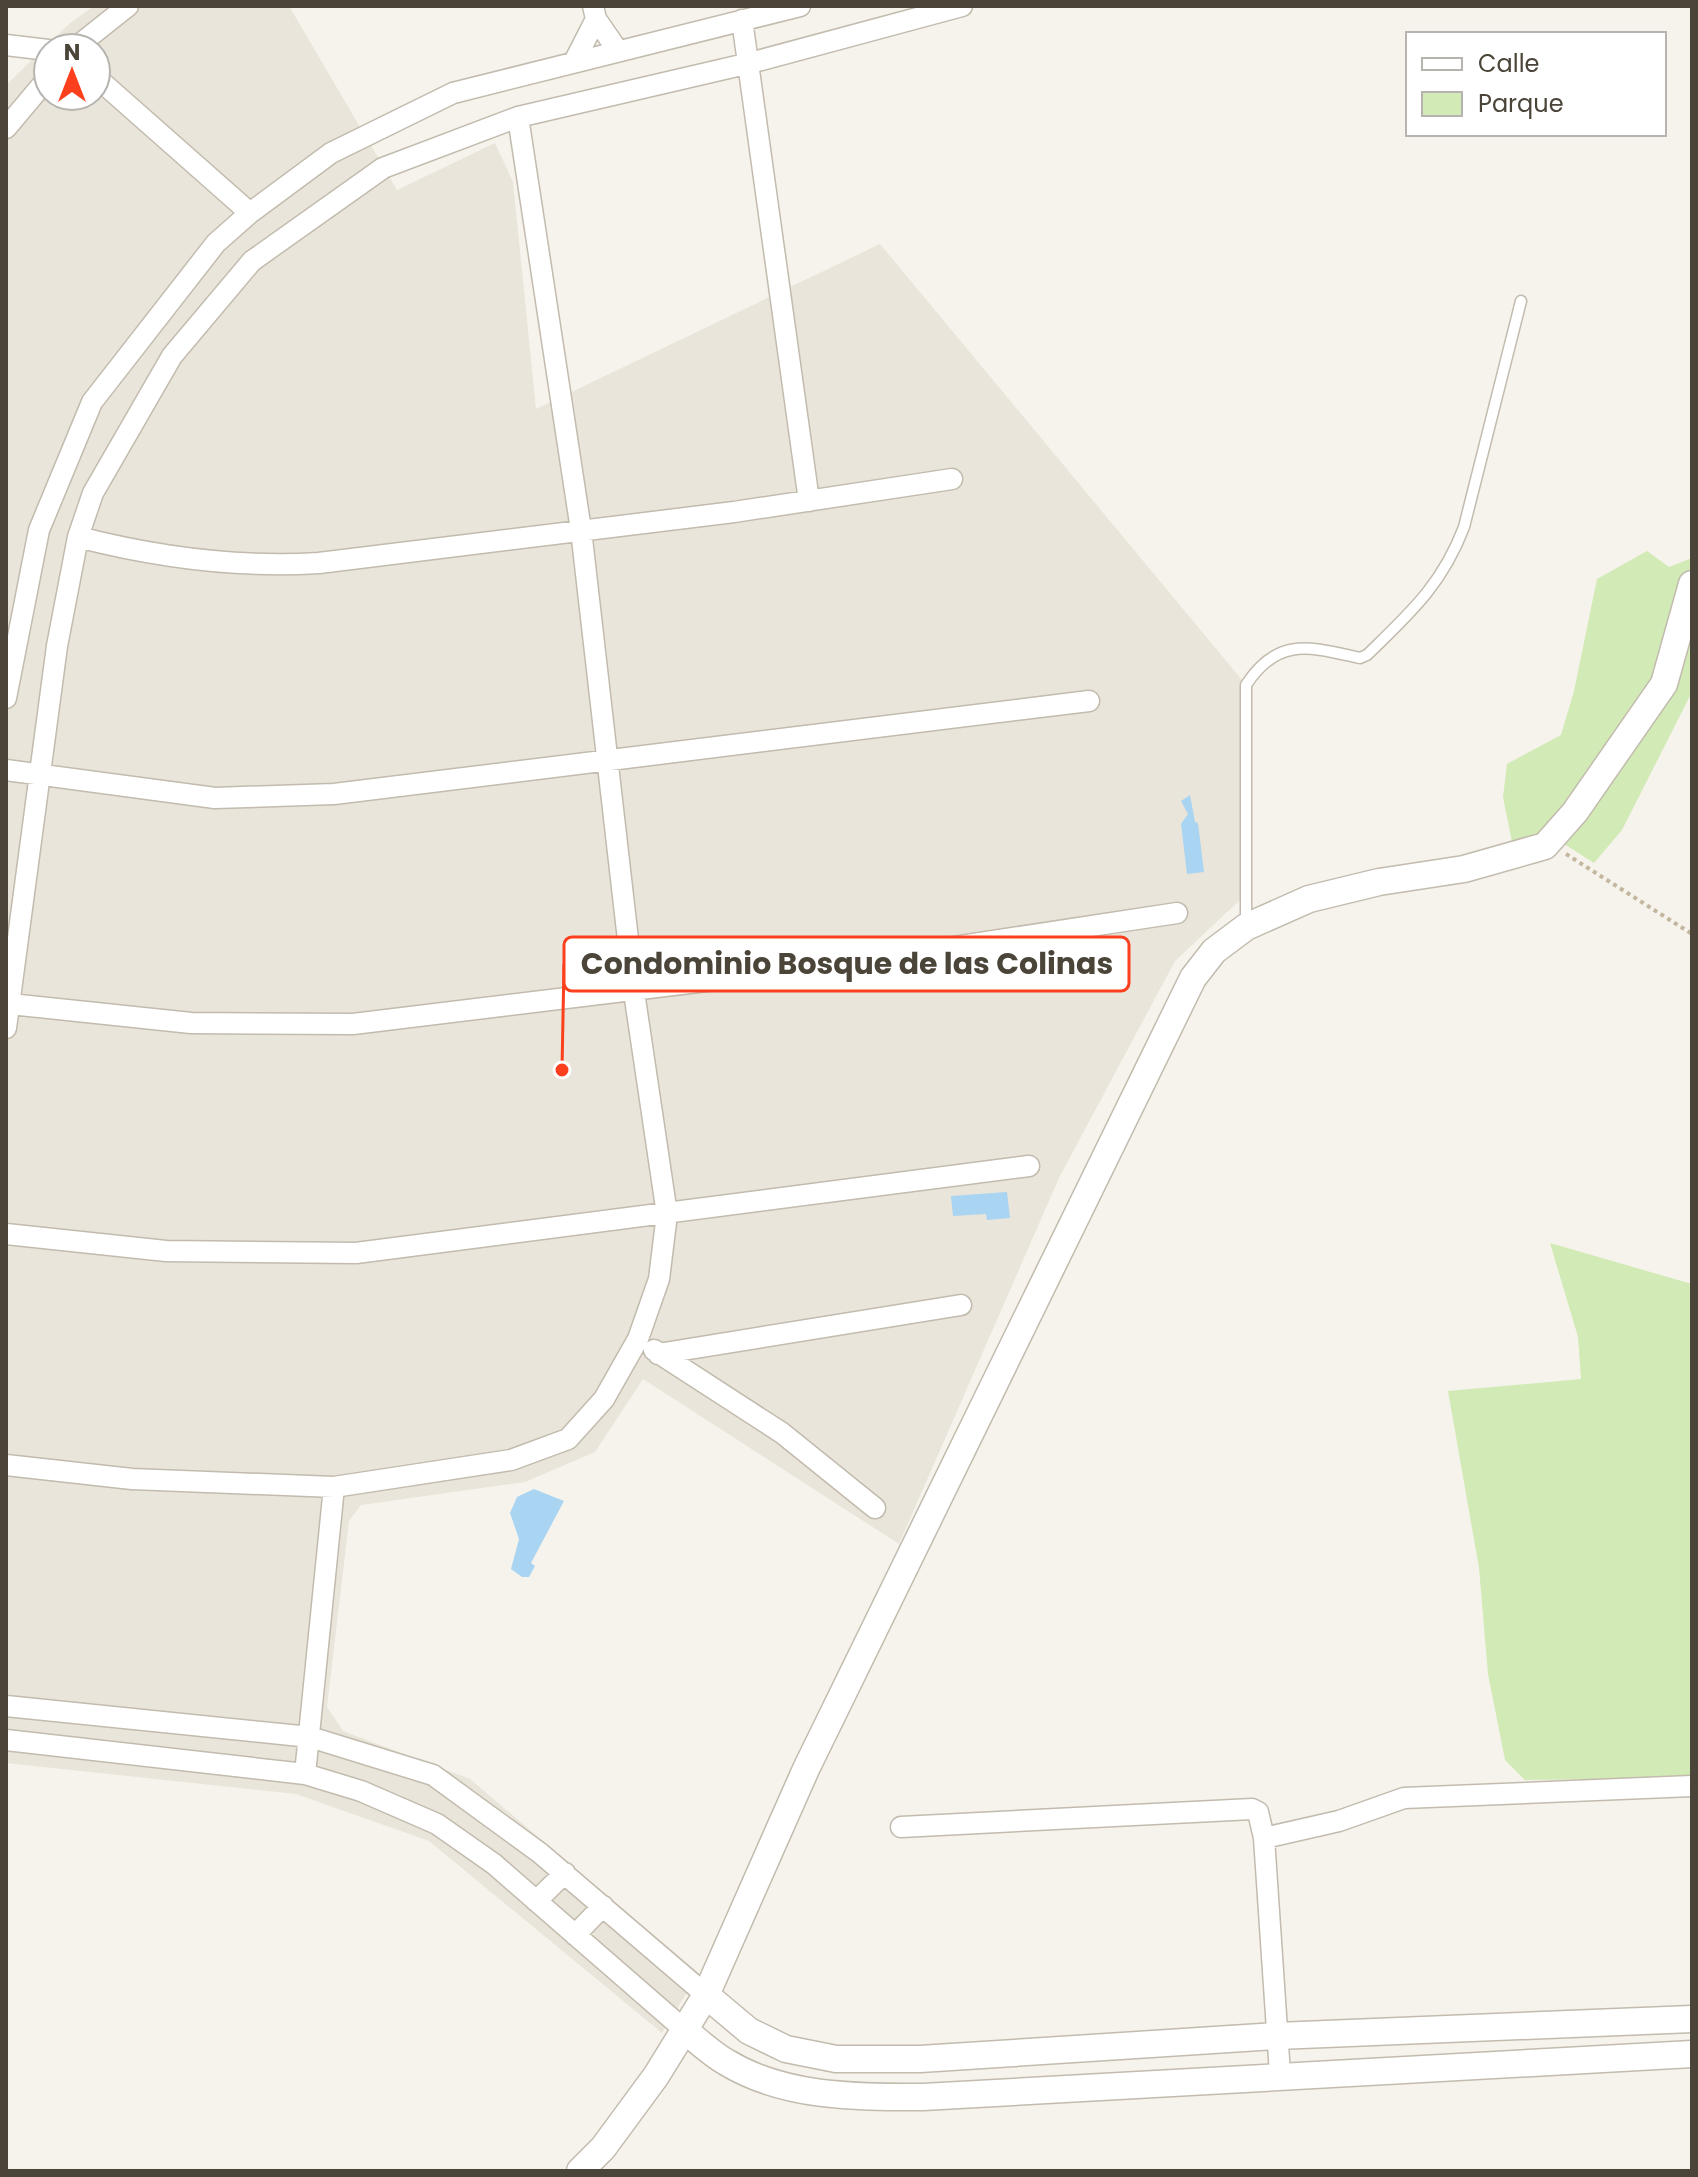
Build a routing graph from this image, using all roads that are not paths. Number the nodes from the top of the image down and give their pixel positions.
1 (128, 6) edge
2 (800, 6) edge
3 (962, 6) edge
4 (594, 12) edge
5 (742, 20) junction
6 (95, 32) edge
7 (6, 45) edge
8 (32, 48) edge
9 (618, 51) junction
10 (574, 62) junction
11 (750, 63) junction
12 (112, 91) edge
13 (32, 97) edge
14 (518, 117) junction
15 (6, 128) edge
16 (250, 213) junction
17 (1521, 301) dead end
18 (952, 479) dead end
19 (809, 501) junction
20 (581, 530) junction
21 (78, 537) junction
22 (1692, 584) edge
23 (12, 618) edge
24 (6, 698) edge
25 (1089, 701) dead end
26 (610, 761) junction
27 (6, 770) edge
28 (42, 776) junction
29 (1177, 913) dead end
30 (1246, 927) junction
31 (634, 992) junction
32 (10, 1004) junction
33 (6, 1028) edge
34 (1029, 1166) dead end
35 (667, 1214) junction
36 (6, 1234) edge
37 (961, 1305) dead end
38 (638, 1339) junction
39 (658, 1354) junction
40 (6, 1465) edge
41 (334, 1487) junction
42 (875, 1508) dead end
43 (6, 1706) edge
44 (310, 1737) junction
45 (6, 1740) edge
46 (305, 1774) junction
47 (1692, 1786) edge
48 (901, 1827) dead end
49 (1264, 1838) junction
50 (565, 1873) junction
51 (536, 1901) junction
52 (603, 1906) junction
53 (575, 1935) junction
54 (706, 1995) junction
55 (1692, 2019) edge
56 (1432, 2030) junction
57 (687, 2032) junction
58 (1277, 2036) junction
59 (1692, 2054) edge
60 (920, 2059) junction
61 (1432, 2067) junction
62 (1280, 2074) junction
63 (923, 2097) junction
64 (580, 2171) edge

1 - 6 street
2 - 5 street
3 - 11 street
4 - 9 street
4 - 10 street
5 - 9 street
5 - 11 street
7 - 8 street
9 - 10 street
10 - 16 street
11 - 14 street
11 - 19 street
12 - 16 street
13 - 15 street
14 - 20 street
14 - 21 street
16 - 23 street
17 - 30 lane
18 - 19 street
19 - 20 street
20 - 21 street
20 - 26 street
21 - 28 street
22 - 30 street
23 - 24 street
25 - 26 street
26 - 28 street
26 - 31 street
27 - 28 street
28 - 32 street
29 - 31 street
30 - 54 street
31 - 32 street
31 - 35 street
32 - 33 street
34 - 35 street
35 - 36 street
35 - 38 street
37 - 39 street
38 - 39 street
38 - 41 street
39 - 42 street
40 - 41 street
41 - 44 street
43 - 44 street
44 - 46 street
44 - 50 street
45 - 46 street
46 - 51 street
47 - 49 street
48 - 49 street
49 - 58 street
50 - 51 street
50 - 52 street
51 - 53 street
52 - 53 street
52 - 54 street
53 - 57 street
54 - 57 street
54 - 60 street
55 - 56 street
56 - 58 street
56 - 61 street
57 - 63 street
57 - 64 street
58 - 60 street
58 - 62 street
59 - 61 street
60 - 63 street
61 - 62 street
62 - 63 street

